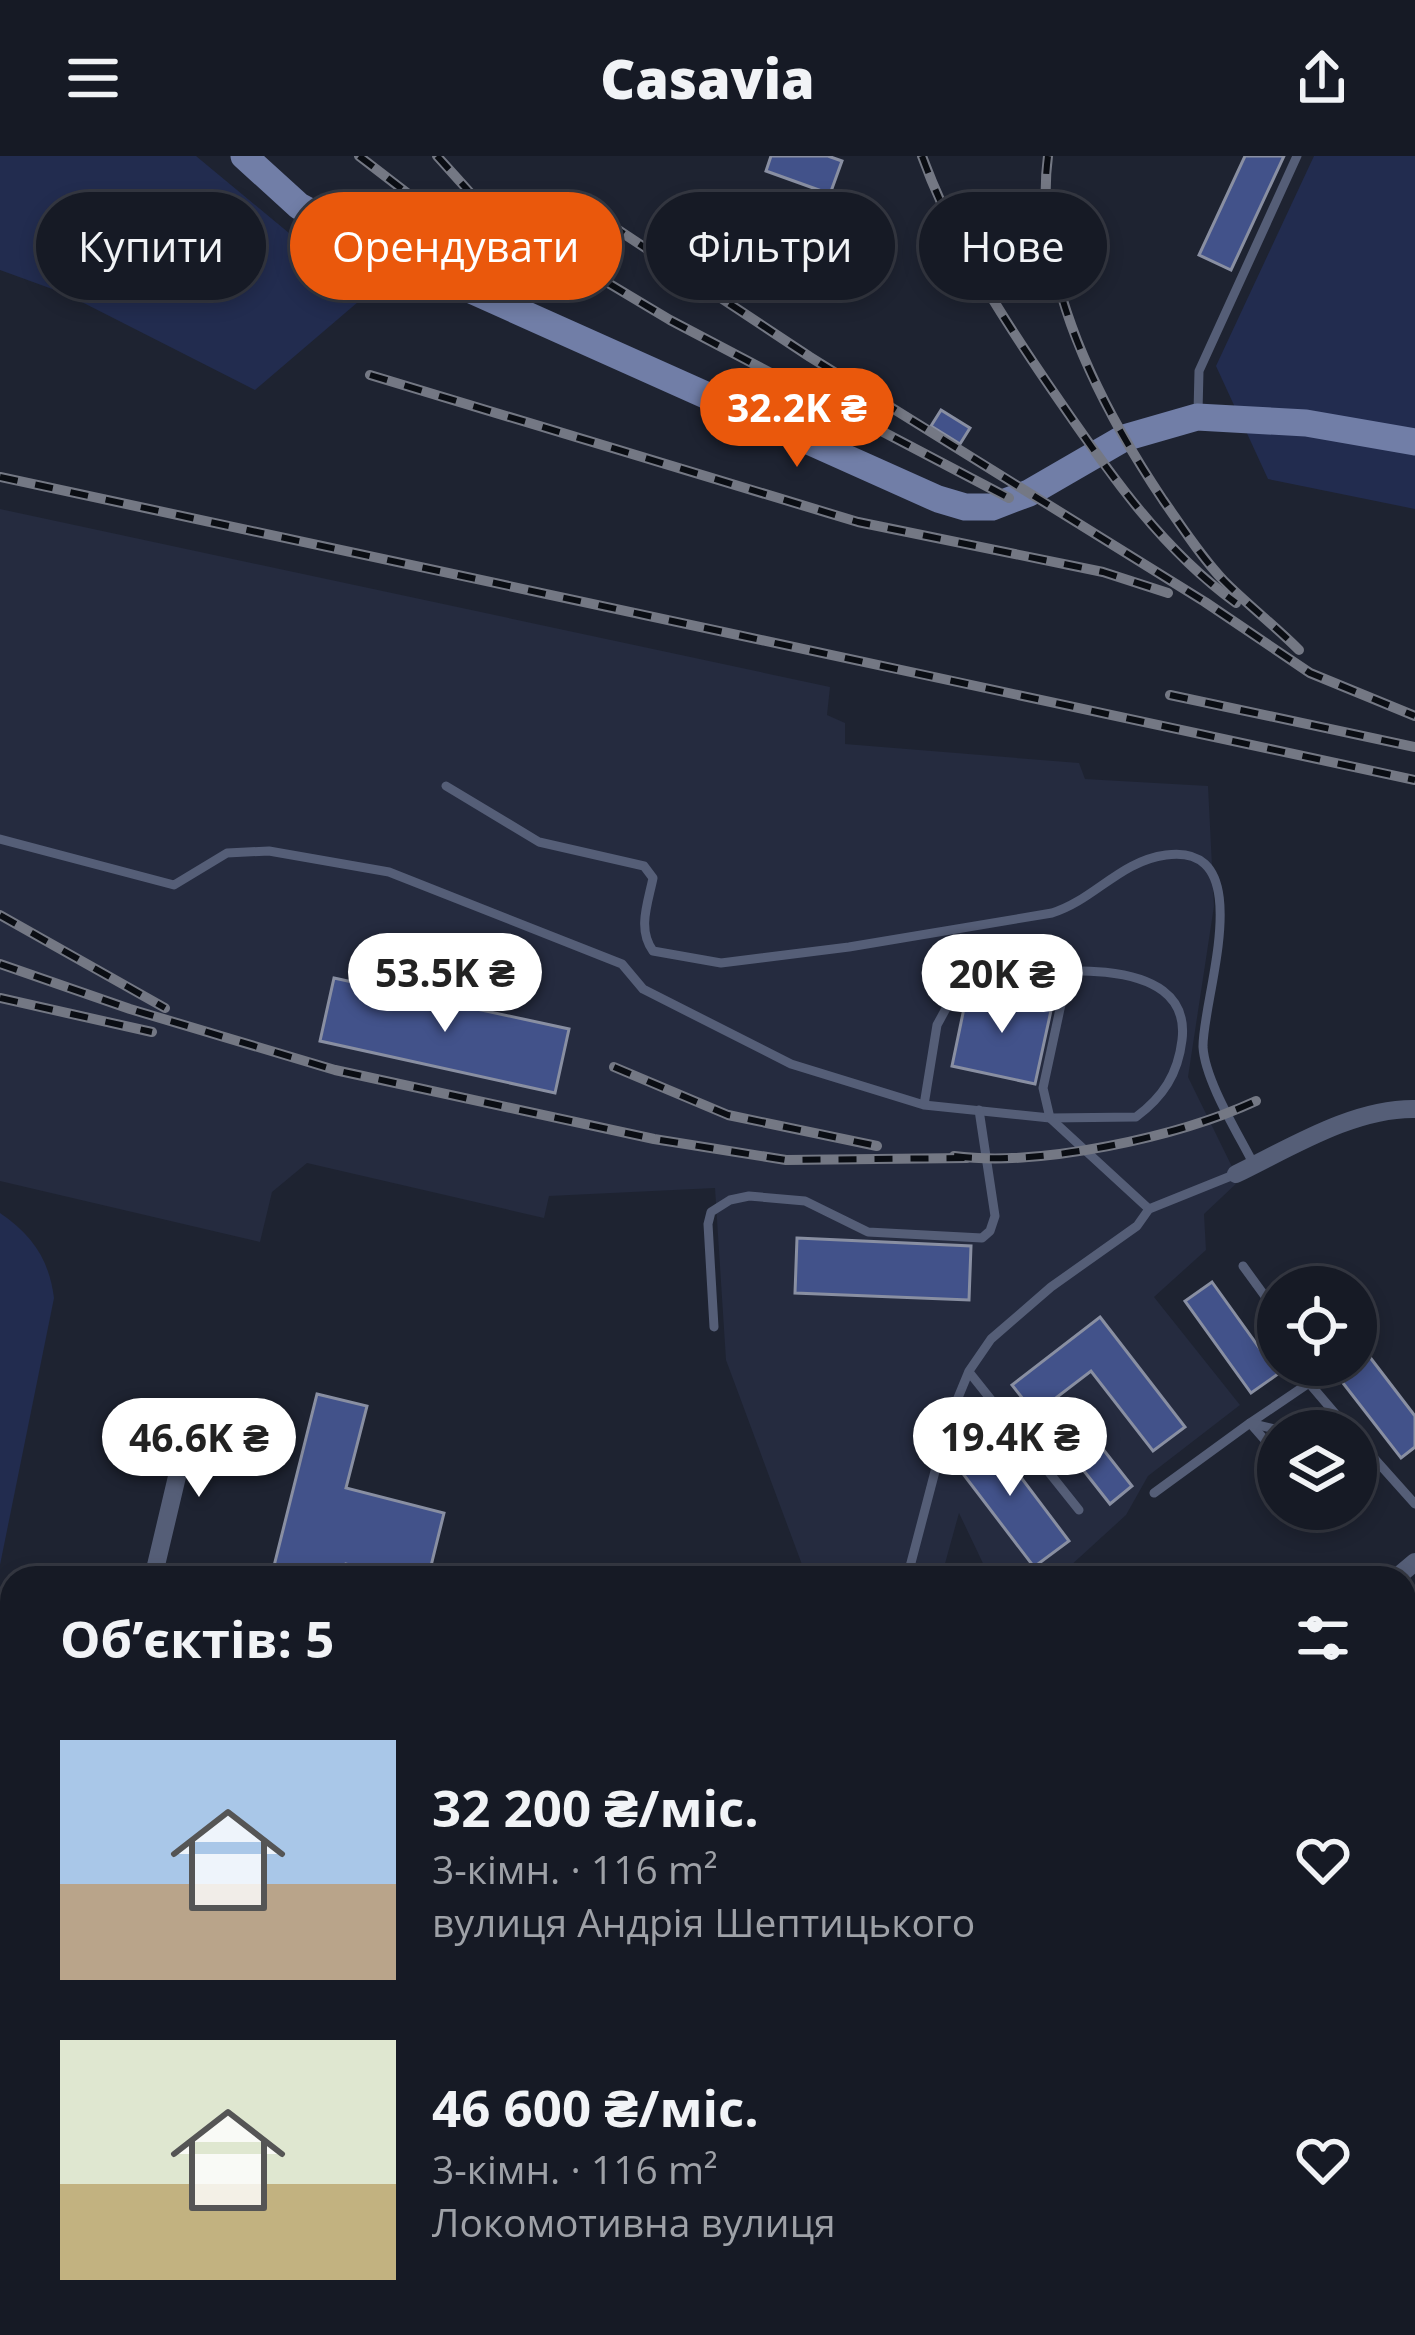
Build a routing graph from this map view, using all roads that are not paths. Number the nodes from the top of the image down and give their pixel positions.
1 (244, 156) edge
2 (1297, 156) edge
3 (1197, 417) junction
4 (1415, 442) edge
5 (446, 785) dead end
6 (0, 839) edge
7 (1069, 967) junction
8 (924, 1105) junction
9 (1415, 1109) edge
10 (979, 1110) junction
11 (1051, 1118) junction
12 (1245, 1170) junction
13 (1150, 1209) junction
14 (1243, 1266) dead end
15 (1257, 1285) edge
16 (714, 1327) dead end
17 (969, 1372) junction
18 (1305, 1386) edge
19 (1312, 1386) edge
20 (194, 1409) dead end
21 (1332, 1410) edge
22 (1250, 1423) junction
23 (1257, 1425) edge
24 (1257, 1431) edge
25 (1377, 1465) edge
26 (1154, 1493) dead end
27 (1415, 1504) edge
28 (1079, 1510) dead end
29 (156, 1566) edge
30 (910, 1566) edge

1 - 3 main road
2 - 3 lane
3 - 4 main road
5 - 12 lane
6 - 8 lane
7 - 8 lane
7 - 11 lane
7 - 11 lane
8 - 10 lane
9 - 12 street
10 - 11 lane
10 - 16 lane
11 - 13 lane
12 - 13 lane
13 - 17 lane
14 - 15 lane
17 - 28 lane
17 - 30 lane
18 - 22 lane
19 - 21 lane
20 - 29 street
22 - 23 lane
22 - 24 lane
22 - 26 lane
25 - 27 lane

